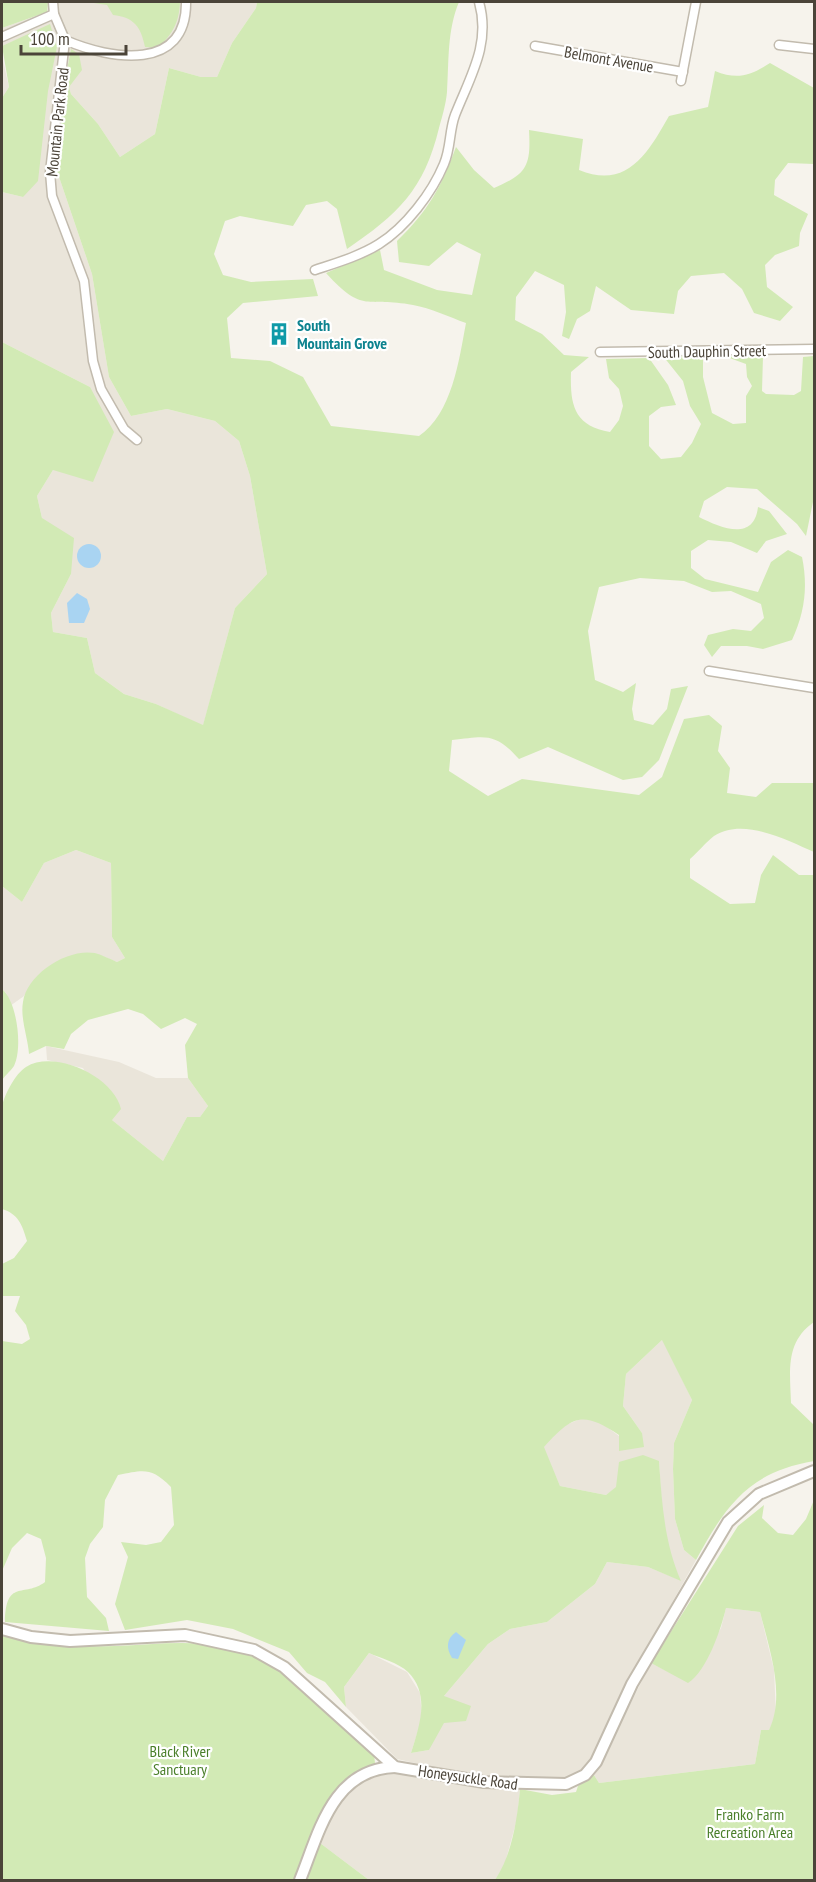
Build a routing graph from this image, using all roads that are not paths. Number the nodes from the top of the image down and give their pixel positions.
1 (53, 2) edge
2 (186, 2) edge
3 (479, 2) edge
4 (696, 2) edge
5 (54, 14) junction
6 (2, 37) edge
7 (65, 40) junction
8 (779, 45) dead end
9 (535, 46) dead end
10 (814, 49) edge
11 (683, 72) junction
12 (681, 81) dead end
13 (315, 270) dead end
14 (814, 349) edge
15 (600, 352) dead end
16 (137, 440) dead end
17 (709, 671) dead end
18 (814, 688) edge
19 (814, 1471) edge
20 (2, 1629) edge
21 (394, 1767) junction
22 (300, 1881) edge

1 - 5 street, Mountain Park Road
2 - 7 street
3 - 13 street
4 - 11 street
5 - 6 street
5 - 7 street, Mountain Park Road
7 - 16 street, Mountain Park Road
8 - 10 street
9 - 11 street, Belmont Avenue
11 - 12 street
14 - 15 street, South Dauphin Street
17 - 18 street
19 - 21 street, Honeysuckle Road
20 - 21 street, Honeysuckle Road
21 - 22 street

